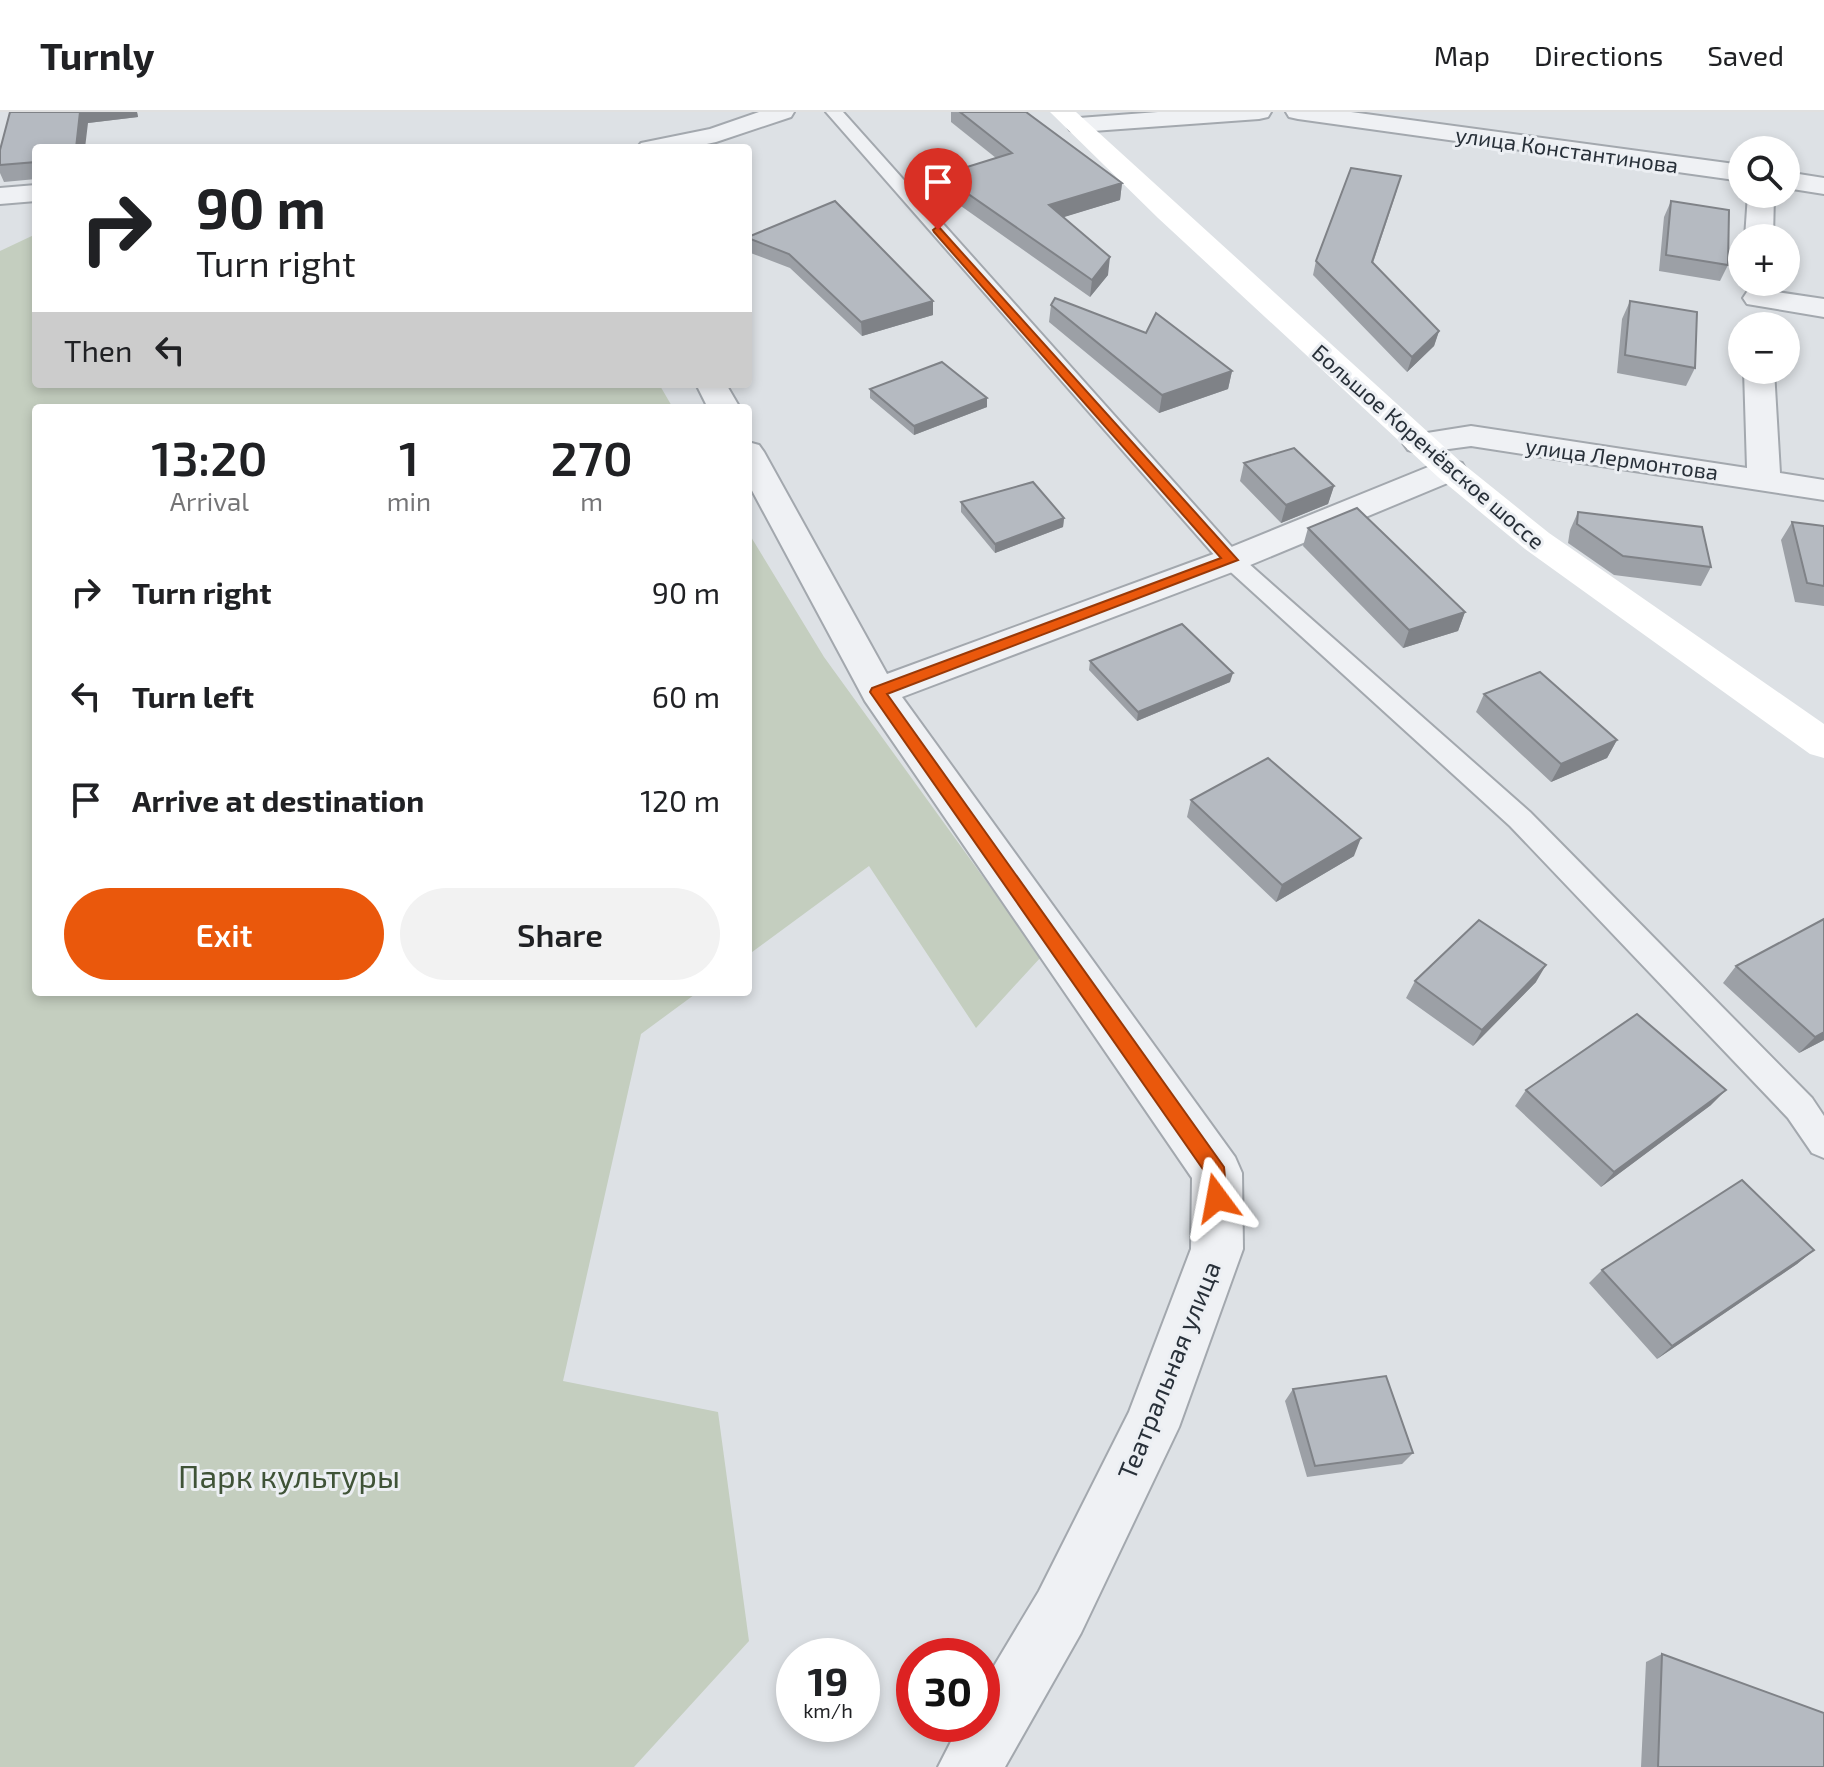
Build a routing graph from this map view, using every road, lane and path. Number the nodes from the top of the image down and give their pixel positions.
1 (782, 112) edge
2 (834, 112) edge
3 (1259, 112) edge
4 (1298, 112) edge
5 (1070, 118) edge
6 (670, 144) edge
7 (1728, 170) edge
8 (1800, 182) edge
9 (1824, 186) edge
10 (32, 193) edge
11 (0, 196) edge
12 (1757, 302) edge
13 (1824, 308) edge
14 (1760, 384) edge
15 (1419, 443) junction
16 (752, 459) edge
17 (1450, 470) junction
18 (1764, 479) junction
19 (1824, 490) edge
20 (1231, 560) junction
21 (878, 692) junction
22 (1824, 744) edge
23 (1824, 1143) edge
24 (970, 1767) edge

1 - 6 street
2 - 20 lane
3 - 5 street
4 - 7 street, улица Константинова
5 - 15 main road, Большое Коренёвское шоссе
8 - 9 street
10 - 11 street
12 - 13 street
14 - 18 street
15 - 17 main road, Большое Коренёвское шоссе
15 - 18 street, улица Лермонтова
16 - 21 street, Театральная улица
17 - 20 street
17 - 22 main road, Большое Коренёвское шоссе
18 - 19 street, улица Лермонтова
20 - 21 street
20 - 23 lane
21 - 24 street, Театральная улица

